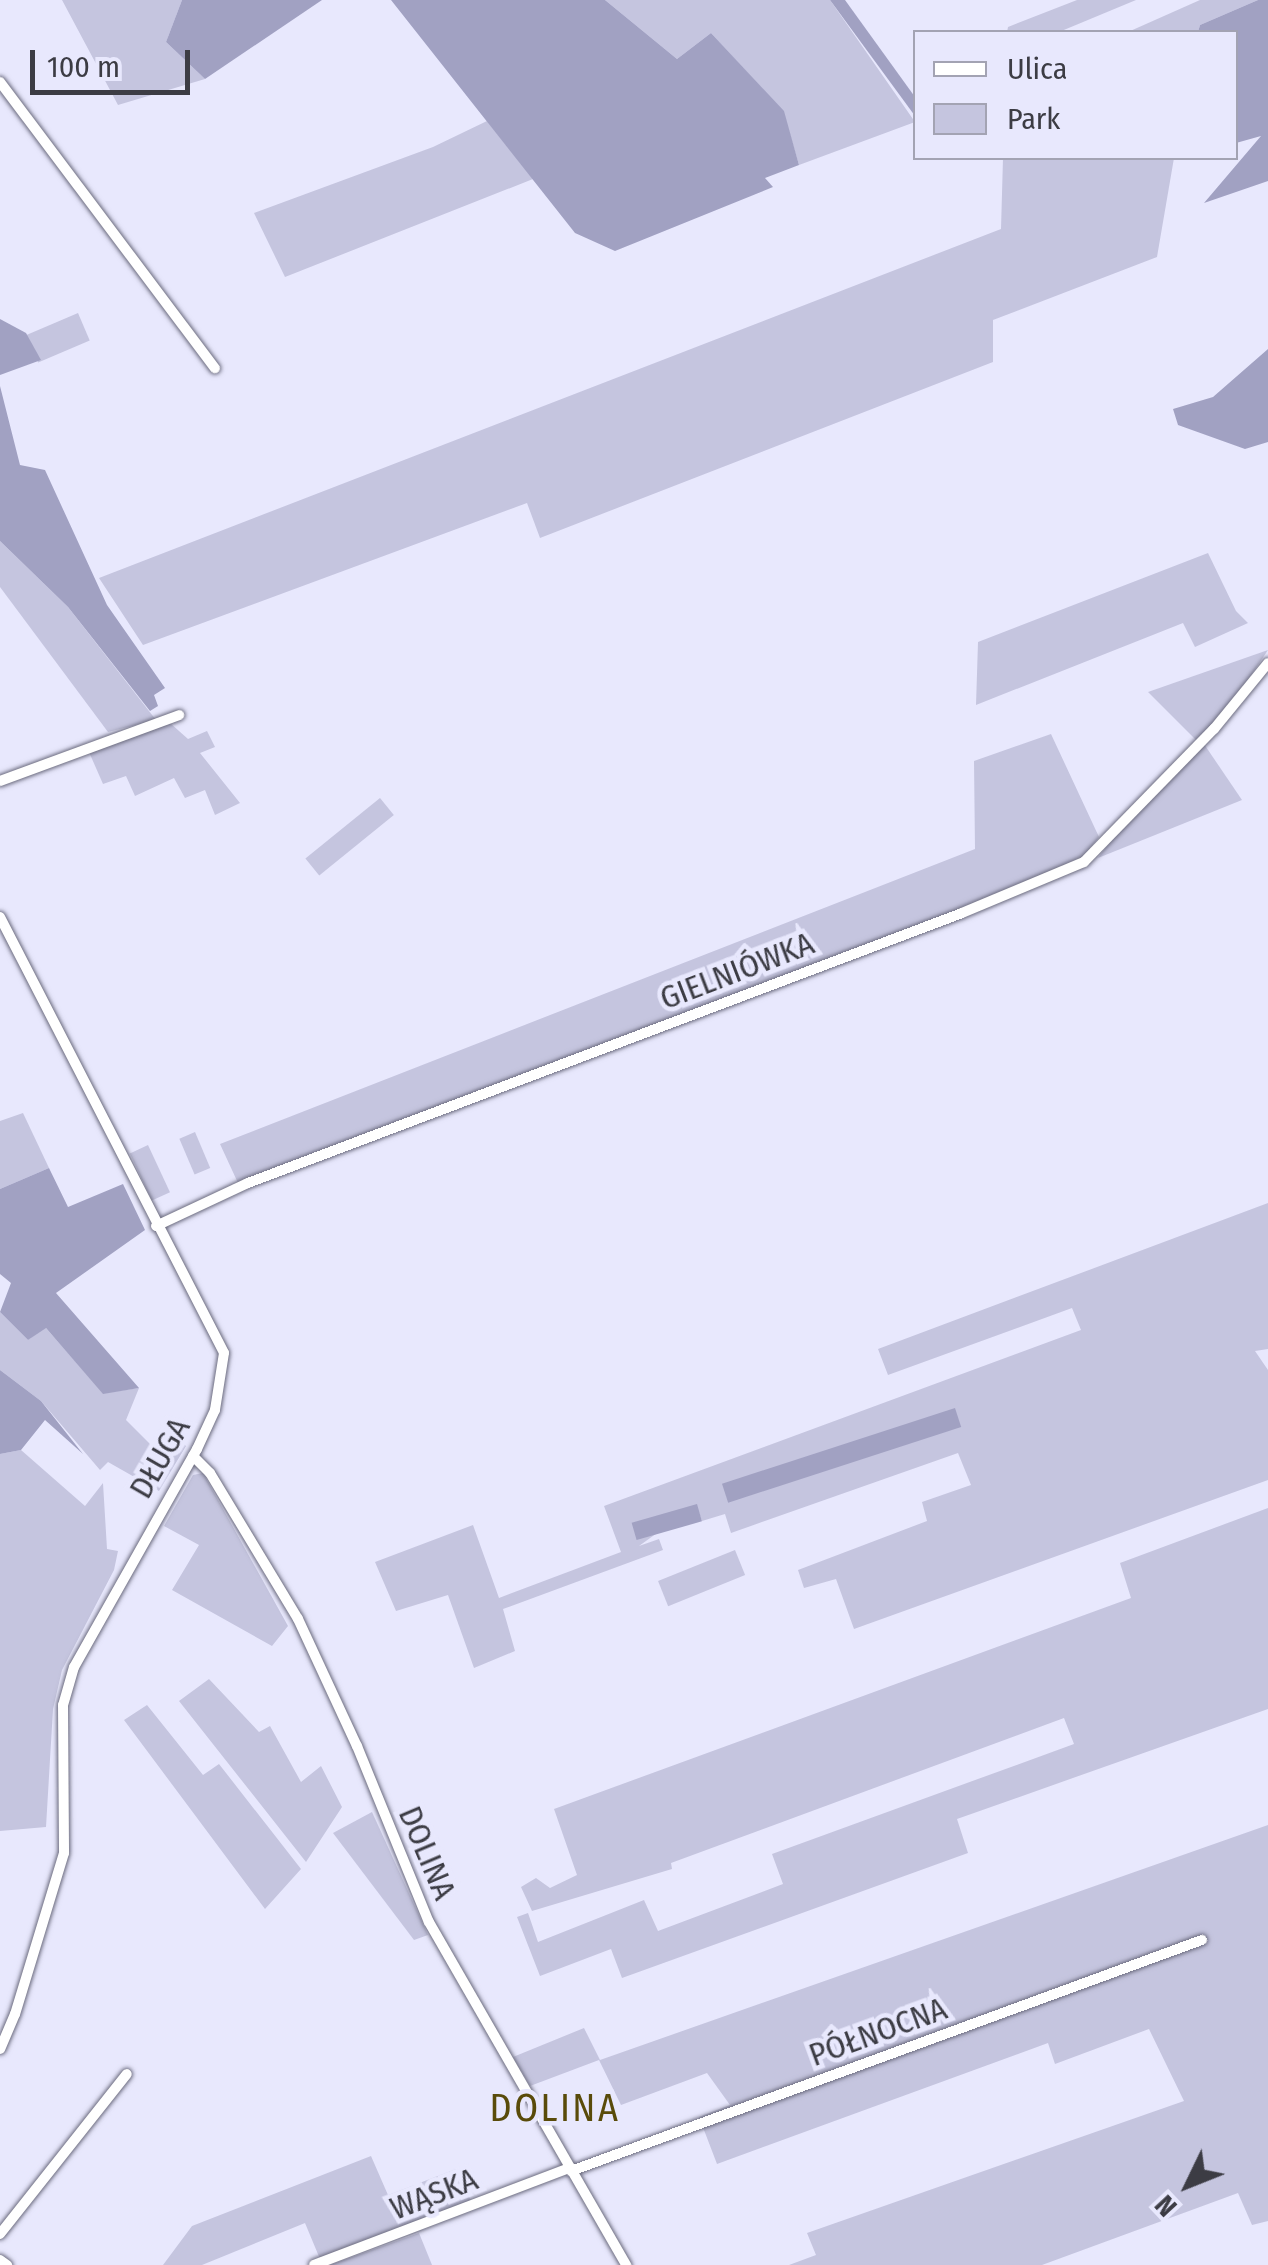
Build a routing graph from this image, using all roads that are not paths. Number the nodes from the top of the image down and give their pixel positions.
1 (0, 82) edge
2 (215, 368) dead end
3 (1268, 663) edge
4 (179, 715) dead end
5 (0, 781) edge
6 (0, 917) edge
7 (156, 1226) junction
8 (193, 1456) junction
9 (1202, 1940) dead end
10 (0, 2048) edge
11 (127, 2074) dead end
12 (571, 2170) junction
13 (0, 2234) edge
14 (0, 2260) edge
15 (7, 2265) edge
16 (314, 2265) edge
17 (626, 2265) edge

1 - 2 street
3 - 7 street, GIELNIÓWKA
4 - 5 street
6 - 7 street, DŁUGA
7 - 8 street, DŁUGA
8 - 10 street, DŁUGA
8 - 12 street, DOLINA
9 - 12 street, PÓŁNOCNA
11 - 13 street
12 - 16 street, WĄSKA
12 - 17 street, DOLINA
14 - 15 street

